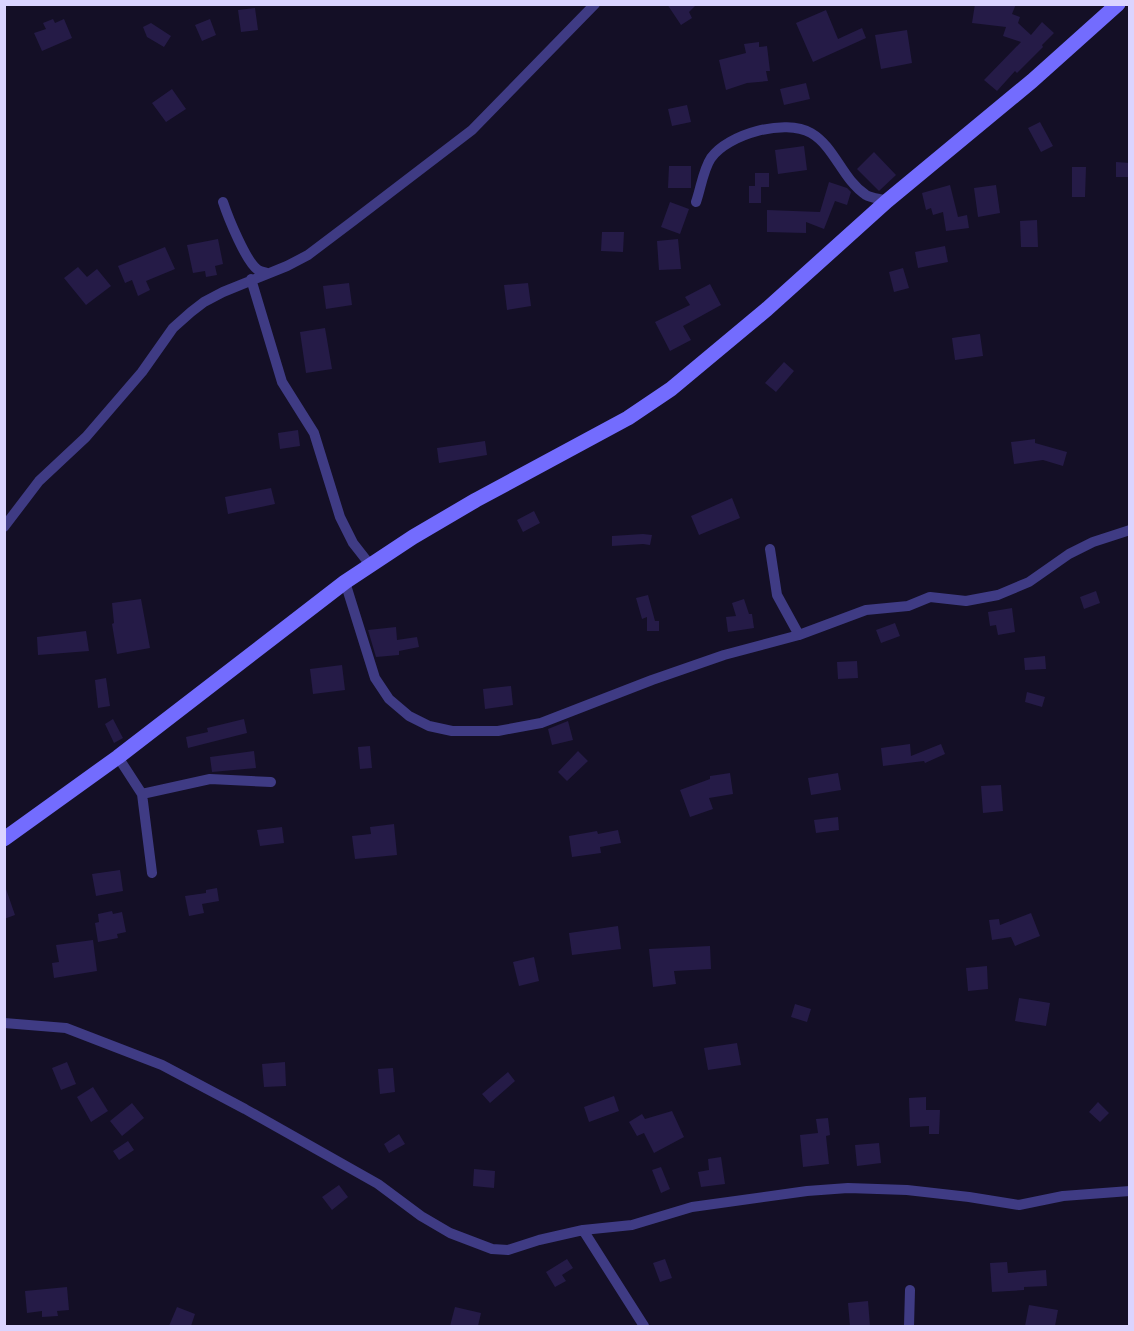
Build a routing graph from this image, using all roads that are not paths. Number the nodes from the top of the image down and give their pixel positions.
1 (595, 4) edge
2 (1118, 4) edge
3 (887, 201) junction
4 (223, 202) dead end
5 (696, 202) dead end
6 (267, 273) junction
7 (251, 279) junction
8 (4, 527) edge
9 (1130, 530) edge
10 (770, 549) dead end
11 (371, 566) junction
12 (345, 582) junction
13 (799, 634) junction
14 (118, 757) junction
15 (271, 782) dead end
16 (142, 794) junction
17 (4, 839) edge
18 (153, 873) dead end
19 (4, 1023) edge
20 (1130, 1191) edge
21 (583, 1230) junction
22 (910, 1290) dead end
23 (644, 1326) edge
24 (909, 1326) edge

1 - 6 street
2 - 3 main road
3 - 5 street
3 - 11 main road
4 - 6 street
6 - 7 street
7 - 8 street
7 - 11 street
9 - 13 street
10 - 13 street
11 - 12 main road
12 - 13 street
12 - 14 main road
14 - 16 street
14 - 17 main road
15 - 16 street
16 - 18 street
19 - 21 street
20 - 21 street
21 - 23 street
22 - 24 street

